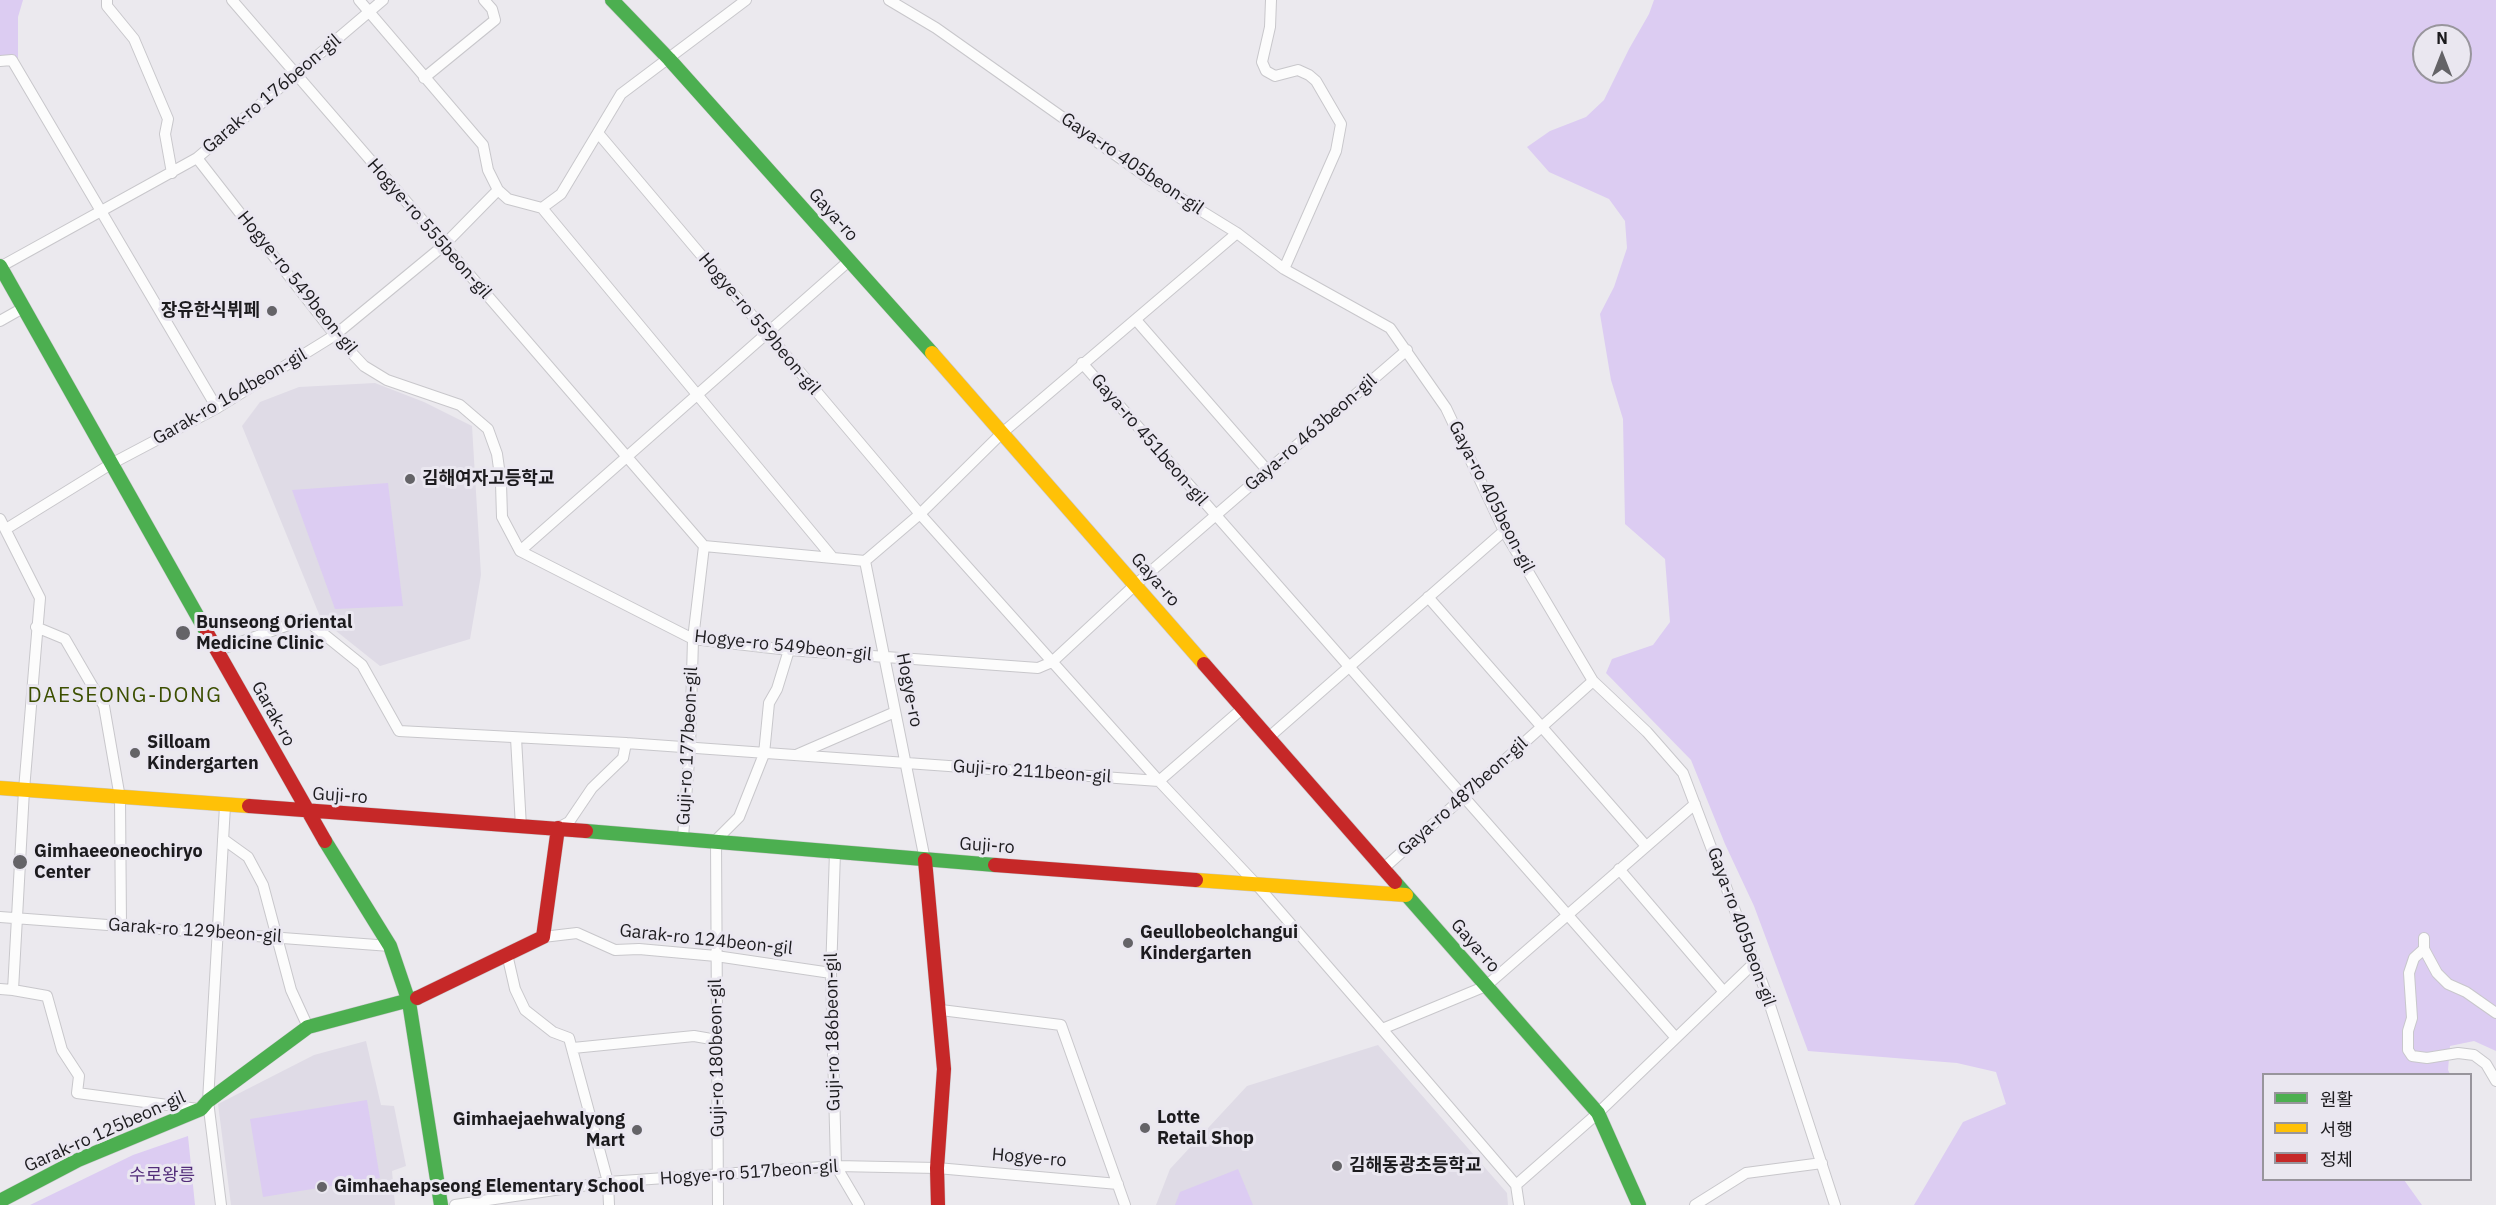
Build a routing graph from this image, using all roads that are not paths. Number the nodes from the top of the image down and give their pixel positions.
1 (107, 0) edge
2 (232, 0) edge
3 (359, 0) edge
4 (383, 0) edge
5 (484, 0) edge
6 (612, 0) edge
7 (746, 0) edge
8 (889, 0) edge
9 (1271, 0) edge
10 (369, 11) junction
11 (669, 59) junction
12 (0, 61) edge
13 (296, 73) junction
14 (424, 78) junction
15 (598, 133) junction
16 (197, 158) junction
17 (172, 173) junction
18 (498, 190) junction
19 (542, 208) junction
20 (102, 211) junction
21 (1236, 233) junction
22 (443, 246) junction
23 (850, 260) junction
24 (0, 266) edge
25 (1284, 269) junction
26 (24, 308) junction
27 (1136, 320) junction
28 (0, 321) edge
29 (767, 333) junction
30 (335, 335) junction
31 (1407, 350) junction
32 (1082, 363) junction
33 (696, 395) junction
34 (217, 408) junction
35 (1001, 434) junction
36 (627, 458) junction
37 (111, 464) junction
38 (1267, 470) junction
39 (920, 514) junction
40 (1217, 517) junction
41 (3, 524) edge
42 (1504, 531) junction
43 (704, 546) junction
44 (520, 551) junction
45 (833, 558) junction
46 (865, 561) junction
47 (1135, 585) junction
48 (1428, 597) junction
49 (36, 627) junction
50 (693, 639) junction
51 (789, 650) junction
52 (216, 651) junction
53 (885, 657) junction
54 (1052, 662) junction
55 (1350, 668) junction
56 (1593, 681) junction
57 (1243, 708) junction
58 (895, 712) junction
59 (1541, 725) junction
60 (516, 738) junction
61 (1268, 738) junction
62 (626, 743) junction
63 (690, 748) junction
64 (764, 754) junction
65 (793, 756) junction
66 (906, 763) junction
67 (1159, 781) junction
68 (0, 788) edge
69 (24, 790) junction
70 (1464, 796) junction
71 (120, 798) junction
72 (1695, 804) junction
73 (225, 806) junction
74 (307, 812) junction
75 (521, 827) junction
76 (558, 828) junction
77 (683, 837) junction
78 (223, 839) junction
79 (716, 840) junction
80 (1646, 846) junction
81 (835, 852) junction
82 (925, 860) junction
83 (1384, 868) junction
84 (1619, 869) junction
85 (1256, 884) junction
86 (1406, 895) junction
87 (1568, 914) junction
88 (0, 917) edge
89 (16, 918) junction
90 (121, 926) junction
91 (218, 933) junction
92 (543, 936) junction
93 (278, 938) junction
94 (390, 946) junction
95 (507, 954) junction
96 (716, 956) junction
97 (1754, 963) junction
98 (831, 973) junction
99 (1485, 986) junction
100 (0, 989) edge
101 (13, 990) junction
102 (1724, 992) junction
103 (409, 1002) junction
104 (941, 1010) junction
105 (2496, 1013) edge
106 (308, 1027) junction
107 (1382, 1029) junction
108 (1676, 1038) junction
109 (717, 1040) junction
110 (573, 1048) junction
111 (2496, 1081) edge
112 (204, 1105) junction
113 (1598, 1113) junction
114 (1822, 1163) junction
115 (836, 1166) junction
116 (936, 1168) junction
117 (718, 1174) junction
118 (608, 1182) junction
119 (1118, 1184) junction
120 (1516, 1185) junction
121 (0, 1201) edge
122 (221, 1205) edge
123 (441, 1205) edge
124 (455, 1205) edge
125 (609, 1205) edge
126 (718, 1205) edge
127 (859, 1205) edge
128 (938, 1205) edge
129 (1125, 1205) edge
130 (1519, 1205) edge
131 (1639, 1205) edge
132 (1695, 1205) edge
133 (1835, 1205) edge

1 - 17 street
2 - 13 street, Hogye-ro 555beon-gil
3 - 10 street
4 - 10 street, Garak-ro 176beon-gil
5 - 14 street
6 - 11 main road, Gaya-ro
7 - 11 street
8 - 21 street, Gaya-ro 405beon-gil
9 - 25 street
10 - 13 street, Garak-ro 176beon-gil
10 - 14 street
11 - 15 street
11 - 23 main road, Gaya-ro
12 - 20 street
13 - 16 street, Garak-ro 176beon-gil
13 - 22 street, Hogye-ro 555beon-gil
14 - 18 street
15 - 19 street
15 - 29 street, Hogye-ro 559beon-gil
16 - 17 street, Garak-ro 176beon-gil
16 - 30 street, Hogye-ro 549beon-gil
17 - 20 street, Garak-ro 176beon-gil
18 - 19 street
18 - 22 street, Garak-ro 164beon-gil
19 - 33 street
20 - 24 street, Garak-ro 176beon-gil
20 - 34 street
21 - 25 street, Gaya-ro 405beon-gil
21 - 27 street, Gaya-ro 451beon-gil
22 - 30 street, Garak-ro 164beon-gil
22 - 36 street, Hogye-ro 555beon-gil
23 - 29 street
23 - 35 main road, Gaya-ro
24 - 26 main road, Garak-ro
25 - 31 street, Gaya-ro 405beon-gil
26 - 28 street
26 - 37 main road, Garak-ro
27 - 32 street, Gaya-ro 451beon-gil
27 - 38 street
29 - 33 street
29 - 39 street, Hogye-ro 559beon-gil
30 - 34 street, Garak-ro 164beon-gil
30 - 44 street, Hogye-ro 549beon-gil
31 - 38 street, Gaya-ro 463beon-gil
31 - 42 street, Gaya-ro 405beon-gil
32 - 35 street, Gaya-ro 451beon-gil
32 - 40 street, Gaya-ro 451beon-gil
33 - 36 street
33 - 45 street
34 - 37 street, Garak-ro 164beon-gil
35 - 39 street
35 - 47 main road, Gaya-ro
36 - 43 street, Hogye-ro 555beon-gil
36 - 44 street
37 - 41 street, Garak-ro 164beon-gil
37 - 52 main road, Garak-ro
38 - 40 street, Gaya-ro 463beon-gil
39 - 46 street
39 - 54 street, Guji-ro 211beon-gil
40 - 47 street, Gaya-ro 463beon-gil
40 - 55 street
41 - 49 street
42 - 48 street
42 - 56 street, Gaya-ro 405beon-gil
43 - 45 street
43 - 50 street, Guji-ro 177beon-gil
44 - 50 street, Hogye-ro 549beon-gil
45 - 46 street
46 - 53 street, Hogye-ro
47 - 54 street
47 - 57 main road, Gaya-ro
48 - 55 street
48 - 59 street
49 - 69 street
49 - 71 street
50 - 51 street, Hogye-ro 549beon-gil
50 - 63 street, Guji-ro 177beon-gil
51 - 53 street, Hogye-ro 549beon-gil
51 - 64 street
52 - 60 street, Guji-ro 211beon-gil
52 - 74 main road, Garak-ro
53 - 54 street
53 - 58 street, Hogye-ro
54 - 67 street, Guji-ro 211beon-gil
55 - 61 street
55 - 70 street
56 - 59 street, Gaya-ro 487beon-gil
56 - 72 street, Gaya-ro 405beon-gil
57 - 61 main road, Gaya-ro
57 - 67 street
58 - 65 street
58 - 66 street, Hogye-ro
59 - 70 street, Gaya-ro 487beon-gil
59 - 80 street, Gaya-ro 487beon-gil
60 - 62 street, Guji-ro 211beon-gil
60 - 75 street
61 - 83 main road, Gaya-ro
62 - 63 street, Guji-ro 211beon-gil
62 - 76 street
63 - 64 street, Guji-ro 211beon-gil
63 - 77 street, Guji-ro 177beon-gil
64 - 65 street, Guji-ro 211beon-gil
64 - 79 street
65 - 66 street, Guji-ro 211beon-gil
66 - 67 street, Guji-ro 211beon-gil
66 - 82 street, Hogye-ro
67 - 85 street, Guji-ro 211beon-gil
68 - 69 main road, Guji-ro
69 - 71 main road, Guji-ro
69 - 89 street
70 - 83 street, Gaya-ro 487beon-gil
70 - 87 street
71 - 73 main road, Guji-ro
71 - 90 street
72 - 80 street
72 - 97 street, Gaya-ro 405beon-gil
73 - 74 main road, Guji-ro
73 - 78 street
74 - 75 main road, Guji-ro
74 - 94 main road, Garak-ro
75 - 76 main road, Guji-ro
76 - 77 main road, Guji-ro
76 - 92 main road
77 - 79 main road, Guji-ro
78 - 91 street
78 - 93 street
79 - 81 main road, Guji-ro
79 - 96 street, Guji-ro 180beon-gil
80 - 84 street
81 - 82 main road, Guji-ro
81 - 98 street, Guji-ro 186beon-gil
82 - 85 main road, Guji-ro
82 - 104 main road, Hogye-ro
83 - 86 main road, Gaya-ro
84 - 87 street
84 - 102 street
85 - 86 main road, Guji-ro
85 - 107 street
86 - 99 main road, Gaya-ro
87 - 99 street
87 - 108 street
88 - 89 street, Garak-ro 129beon-gil
89 - 90 street, Garak-ro 129beon-gil
89 - 101 street
90 - 91 street, Garak-ro 129beon-gil
91 - 93 street, Garak-ro 129beon-gil
91 - 112 street
92 - 95 main road, Garak-ro 124beon-gil
92 - 96 street, Garak-ro 124beon-gil
93 - 94 street, Garak-ro 129beon-gil
93 - 106 street
94 - 103 main road, Garak-ro
95 - 103 main road, Garak-ro 124beon-gil
95 - 110 street
96 - 98 street, Garak-ro 124beon-gil
96 - 109 street, Guji-ro 180beon-gil
97 - 102 street
97 - 114 street, Gaya-ro 405beon-gil
98 - 115 street, Guji-ro 186beon-gil
99 - 107 street
99 - 113 main road, Gaya-ro
100 - 101 street
101 - 112 street
102 - 108 street
103 - 106 main road, Garak-ro 125beon-gil
103 - 123 main road, Garak-ro
104 - 116 main road, Hogye-ro
104 - 119 street
105 - 111 street
106 - 112 main road, Garak-ro 125beon-gil
107 - 120 street
108 - 113 street
109 - 110 street
109 - 117 street, Guji-ro 180beon-gil
110 - 118 street
112 - 121 main road, Garak-ro 125beon-gil
112 - 122 street
113 - 120 street
113 - 131 main road, Gaya-ro
114 - 132 street
114 - 133 street, Gaya-ro 405beon-gil
115 - 116 street, Hogye-ro 517beon-gil
115 - 117 street, Hogye-ro 517beon-gil
115 - 127 street, Guji-ro 186beon-gil
116 - 119 street, Hogye-ro
116 - 128 main road, Hogye-ro
117 - 118 street, Hogye-ro 517beon-gil
117 - 126 street, Guji-ro 180beon-gil
118 - 124 street, Hogye-ro 517beon-gil
118 - 125 street
119 - 129 street
120 - 130 street

